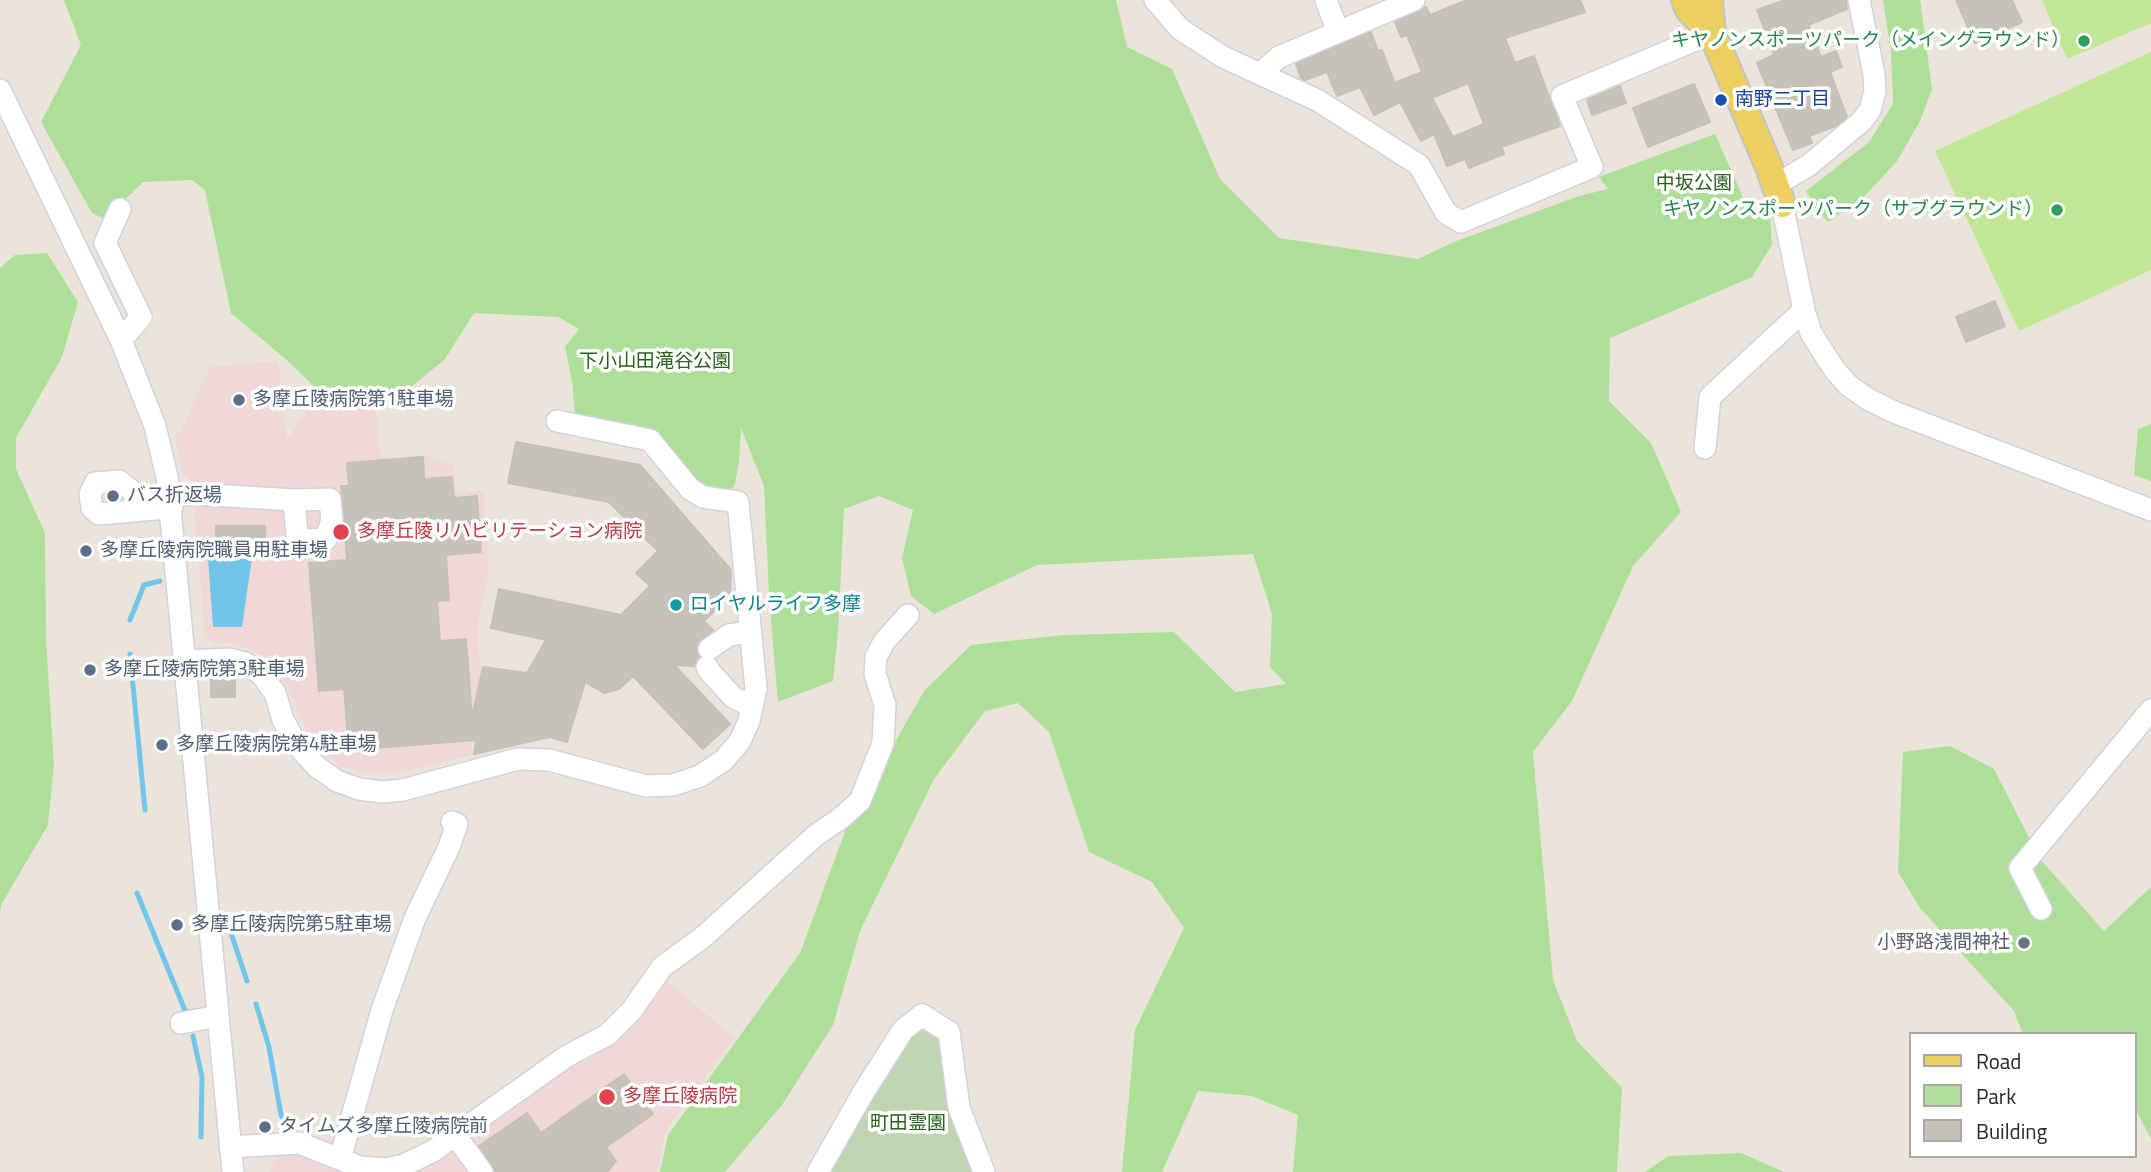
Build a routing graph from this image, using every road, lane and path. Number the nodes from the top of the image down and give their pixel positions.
1 (1154, 0) edge
2 (1326, 0) edge
3 (1414, 0) edge
4 (1685, 0) edge
5 (1709, 0) edge
6 (1859, 0) edge
7 (1338, 32) junction
8 (1713, 33) junction
9 (1261, 73) junction
10 (0, 90) edge
11 (1779, 194) junction
12 (120, 209) dead end
13 (1804, 310) junction
14 (121, 340) junction
15 (557, 421) dead end
16 (1705, 448) dead end
17 (294, 500) dead end
18 (166, 504) junction
19 (2151, 510) edge
20 (908, 615) dead end
21 (750, 632) junction
22 (186, 661) junction
23 (752, 707) junction
24 (2151, 710) edge
25 (452, 822) dead end
26 (2041, 909) dead end
27 (218, 1016) junction
28 (181, 1023) dead end
29 (455, 1135) junction
30 (230, 1147) junction
31 (340, 1159) junction
32 (233, 1172) edge
33 (482, 1172) edge
34 (818, 1172) edge
35 (984, 1172) edge

1 - 9 street
2 - 7 street
3 - 7 street
4 - 8 main road
5 - 8 main road
6 - 11 street
7 - 9 street
8 - 9 street
8 - 11 main road
10 - 14 street
11 - 13 street
12 - 14 street
13 - 16 street
13 - 19 street
14 - 18 street
15 - 21 street
17 - 18 street
18 - 22 street
20 - 29 street
21 - 23 street
21 - 23 street
22 - 23 street
22 - 27 street
24 - 26 street
25 - 31 street
27 - 28 street
27 - 30 street
29 - 31 street
29 - 33 street
30 - 31 street
30 - 32 street
34 - 35 street

